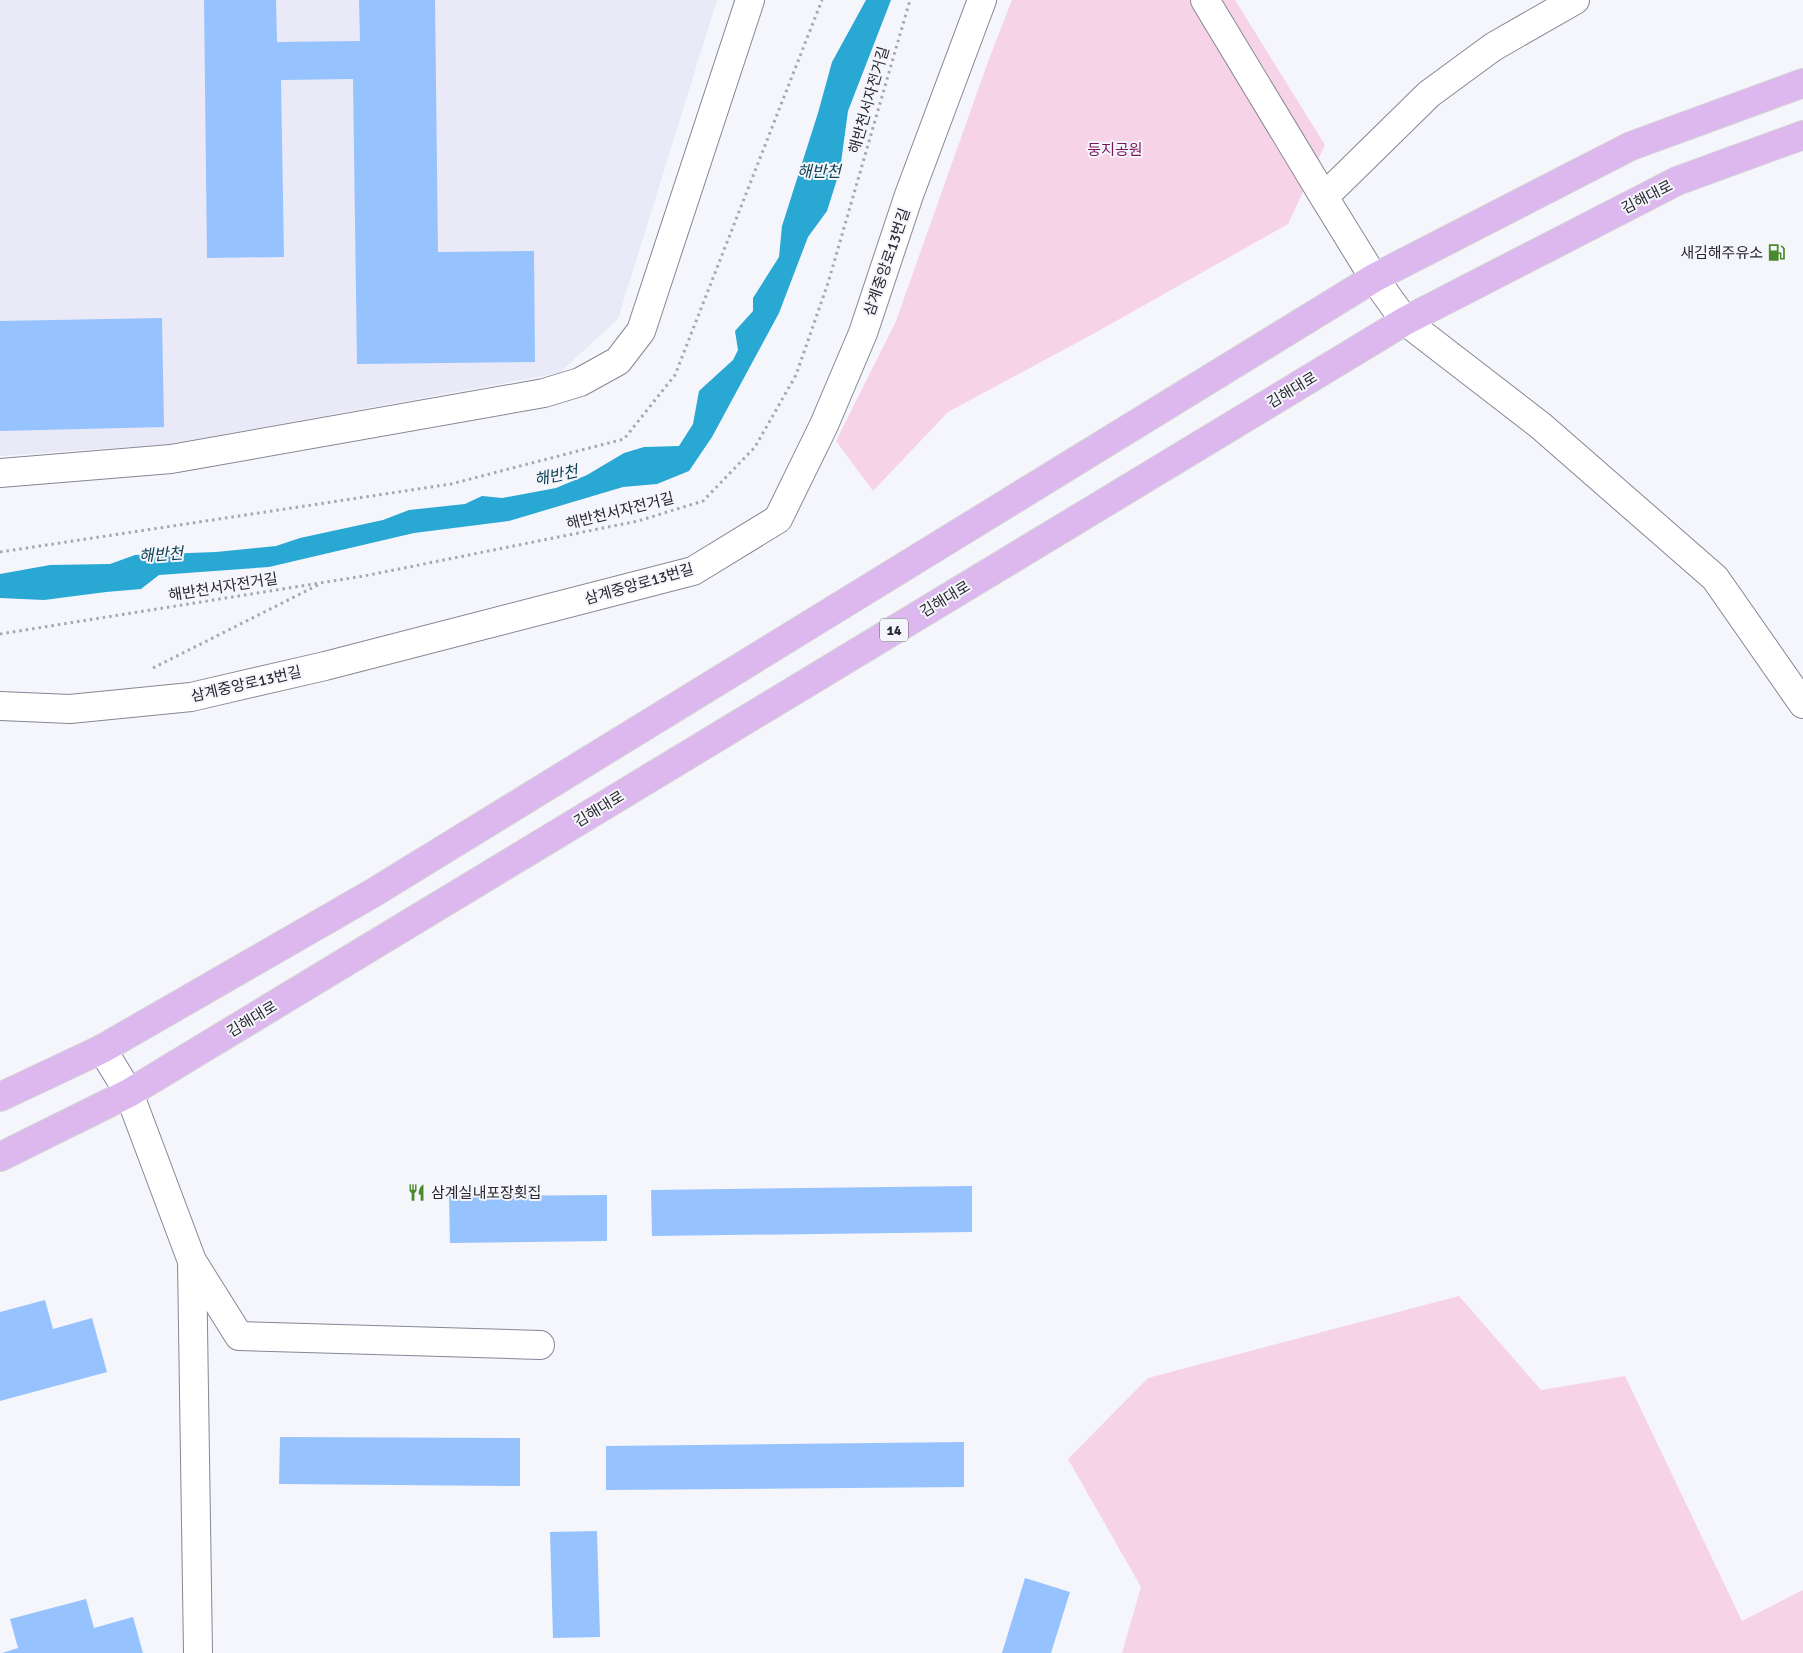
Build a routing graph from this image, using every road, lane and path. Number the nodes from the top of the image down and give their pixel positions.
1 (750, 0) edge
2 (910, 0) edge
3 (982, 0) edge
4 (1205, 0) edge
5 (1575, 0) edge
6 (1803, 83) edge
7 (1803, 135) edge
8 (1324, 198) junction
9 (1374, 278) junction
10 (1405, 321) junction
11 (0, 473) edge
12 (323, 582) junction
13 (0, 634) edge
14 (146, 672) dead end
15 (1803, 704) edge
16 (0, 706) edge
17 (102, 1049) junction
18 (129, 1093) junction
19 (0, 1098) edge
20 (0, 1157) edge
21 (192, 1262) junction
22 (540, 1344) dead end
23 (198, 1653) edge

1 - 11 street
2 - 12 path, 해반천서자전거길
3 - 16 street, 삼계중앙로13번길
4 - 8 street
5 - 8 street
6 - 9 main road
7 - 10 main road, 김해대로 / 14
8 - 9 street
9 - 10 street
9 - 17 main road
10 - 15 street
10 - 18 main road, 김해대로 / 14
12 - 13 path, 해반천서자전거길
12 - 14 path
17 - 18 street
17 - 19 main road
18 - 20 main road, 김해대로 / 14
18 - 21 street
21 - 22 street
21 - 23 street

